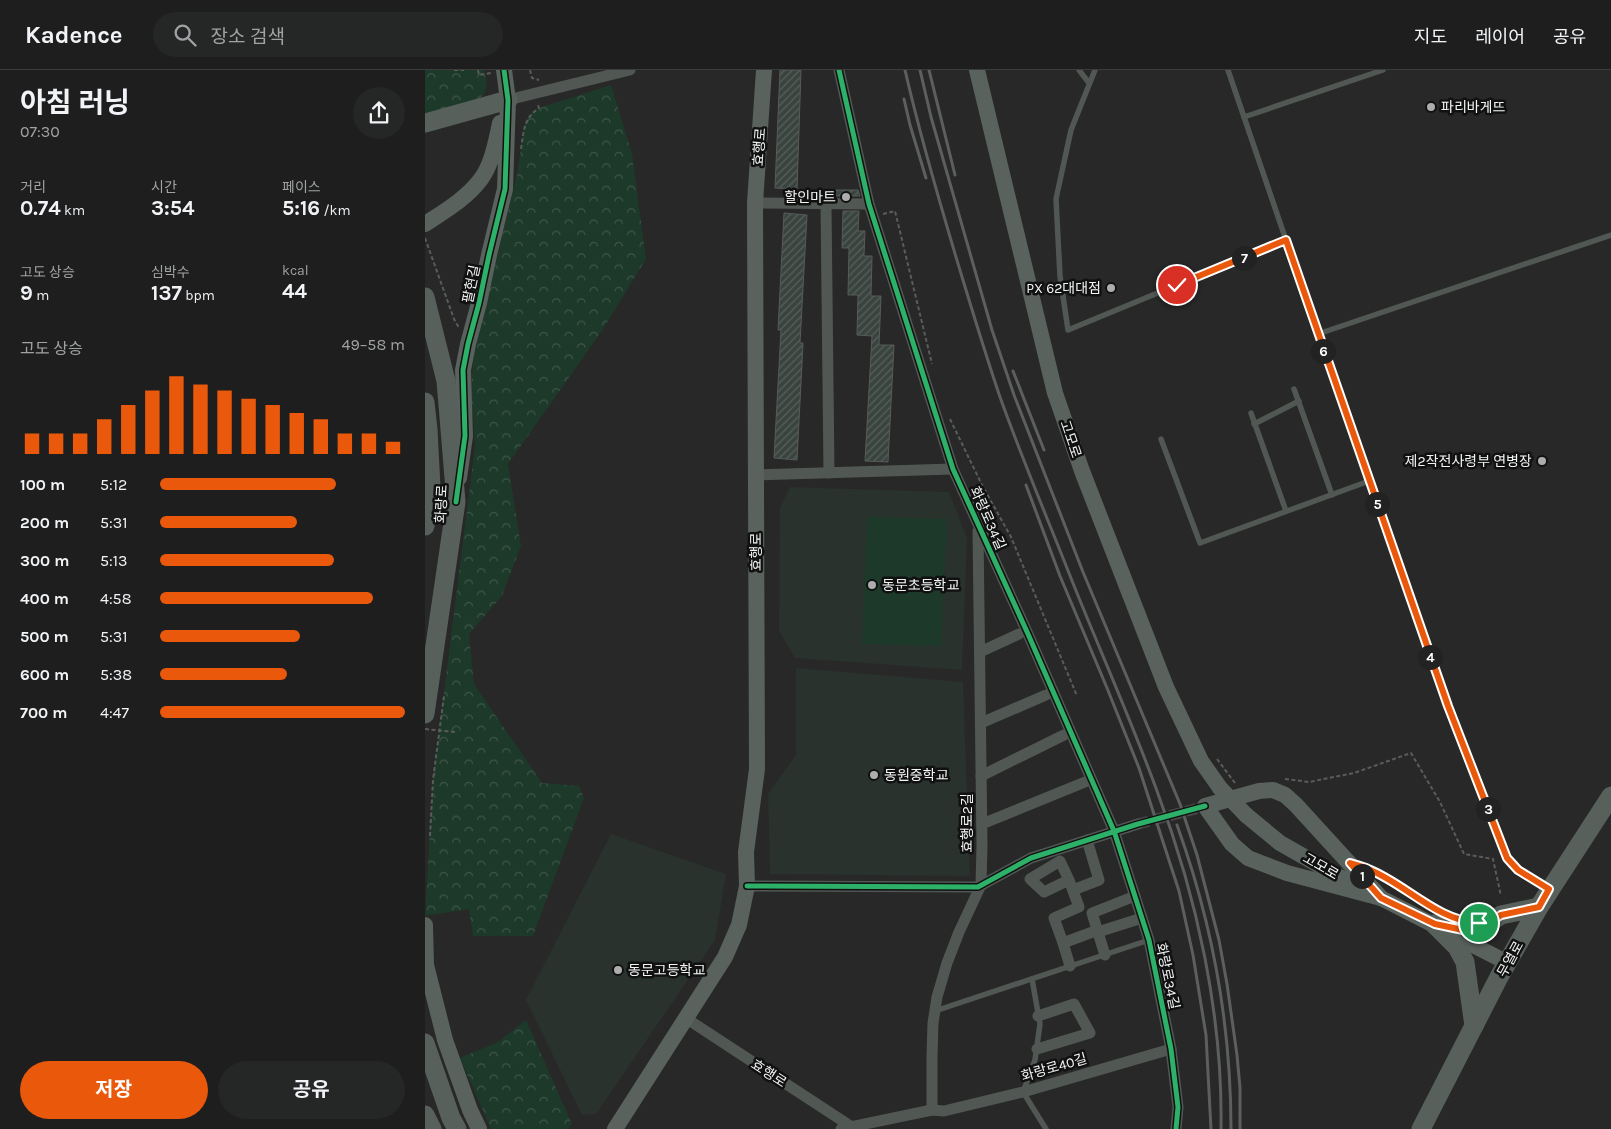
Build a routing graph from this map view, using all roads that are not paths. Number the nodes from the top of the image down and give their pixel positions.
1 (504, 70) edge
2 (630, 70) edge
3 (764, 70) edge
4 (839, 70) edge
5 (977, 70) edge
6 (1079, 70) edge
7 (1095, 70) edge
8 (1228, 70) edge
9 (1383, 70) edge
10 (1089, 83) junction
11 (508, 103) junction
12 (1245, 117) junction
13 (425, 123) edge
14 (755, 204) junction
15 (826, 204) junction
16 (869, 204) junction
17 (425, 224) edge
18 (1611, 236) edge
19 (1286, 240) junction
20 (425, 297) edge
21 (1318, 334) junction
22 (1294, 389) dead end
23 (1299, 401) junction
24 (425, 402) edge
25 (1251, 413) dead end
26 (1254, 424) junction
27 (1161, 439) dead end
28 (953, 469) junction
29 (829, 473) junction
30 (756, 475) junction
31 (1369, 481) junction
32 (1333, 495) junction
33 (455, 502) junction
34 (1286, 511) junction
35 (425, 526) edge
36 (978, 526) junction
37 (1019, 634) dead end
38 (980, 652) junction
39 (1047, 695) dead end
40 (425, 714) edge
41 (981, 723) junction
42 (1064, 735) dead end
43 (981, 776) junction
44 (1085, 782) dead end
45 (1609, 803) edge
46 (982, 824) junction
47 (1139, 824) tunnel mouth
48 (1114, 831) junction
49 (1087, 840) junction
50 (981, 885) junction
51 (747, 886) junction
52 (1549, 889) junction
53 (1135, 896) junction
54 (1381, 898) junction
55 (1539, 907) junction
56 (1142, 918) junction
57 (1437, 918) junction
58 (425, 925) edge
59 (1098, 931) junction
60 (1149, 940) junction
61 (1063, 943) junction
62 (1105, 955) junction
63 (1508, 963) junction
64 (1070, 966) junction
65 (1032, 979) junction
66 (935, 1011) junction
67 (1038, 1016) junction
68 (687, 1019) junction
69 (1474, 1026) junction
70 (425, 1043) edge
71 (1037, 1049) junction
72 (1171, 1049) junction
73 (1023, 1092) junction
74 (932, 1110) junction
75 (425, 1115) edge
76 (846, 1128) edge
77 (432, 1129) edge
78 (457, 1129) edge
79 (479, 1129) edge
80 (615, 1129) edge
81 (1046, 1129) edge
82 (1176, 1129) edge
83 (1421, 1129) edge

1 - 11 main road, 팔현길
2 - 11 street
3 - 14 main road, 효행로
4 - 16 street, 화랑로34길
5 - 54 main road, 고모로, bridge
6 - 10 lane
7 - 10 lane
8 - 12 lane
9 - 12 lane
10 - 19 lane
11 - 13 main road
11 - 17 main road
11 - 33 main road, 팔현길
12 - 19 lane
14 - 15 street
14 - 30 main road, 효행로
15 - 16 street
15 - 29 street
16 - 28 street, 화랑로34길
18 - 21 lane
19 - 21 lane
20 - 33 main road, 화랑로
21 - 31 lane
22 - 23 lane
23 - 26 lane
23 - 32 lane
24 - 35 main road, 화랑로
25 - 26 lane
26 - 34 lane
27 - 34 lane
28 - 29 street
28 - 36 street, 화랑로34길
29 - 30 street
30 - 51 main road, 효행로
31 - 32 lane
31 - 52 lane
32 - 34 lane
33 - 40 main road, 화랑로
36 - 38 street, 효행로2길
36 - 48 street, 화랑로34길
37 - 38 street
38 - 41 street, 효행로2길
39 - 41 street
41 - 43 street, 효행로2길
42 - 43 street
43 - 46 street, 효행로2길
44 - 46 street
45 - 52 main road, 무열로
46 - 50 street, 효행로2길
47 - 48 street
48 - 49 street
48 - 53 street, 화랑로34길
49 - 50 street
49 - 61 street
50 - 51 street
50 - 66 street, 효행로2길
51 - 68 main road, 효행로
52 - 55 main road, 무열로
53 - 56 street, 화랑로34길
53 - 59 street
54 - 54 main road
54 - 57 main road, 고모로
55 - 57 main road
55 - 63 main road, 무열로
56 - 59 street
56 - 60 street, 화랑로34길
57 - 63 main road, 고모로
57 - 69 main road
58 - 79 main road
59 - 61 street
59 - 62 street
60 - 62 lane, 화랑로34길
60 - 72 street, 화랑로34길
61 - 64 street
62 - 64 lane, 화랑로34길
63 - 69 main road, 무열로
64 - 65 lane, 화랑로34길
65 - 66 lane, 화랑로34길
65 - 67 lane
66 - 74 street, 효행로2길
67 - 71 lane
67 - 71 street
68 - 76 street, 효행로
68 - 80 main road, 효행로
69 - 83 main road, 무열로
70 - 78 main road
71 - 73 lane
72 - 73 street, 화랑로40길
72 - 82 street, 화랑로34길
73 - 74 street, 화랑로40길
73 - 81 lane
74 - 76 street
75 - 77 main road

